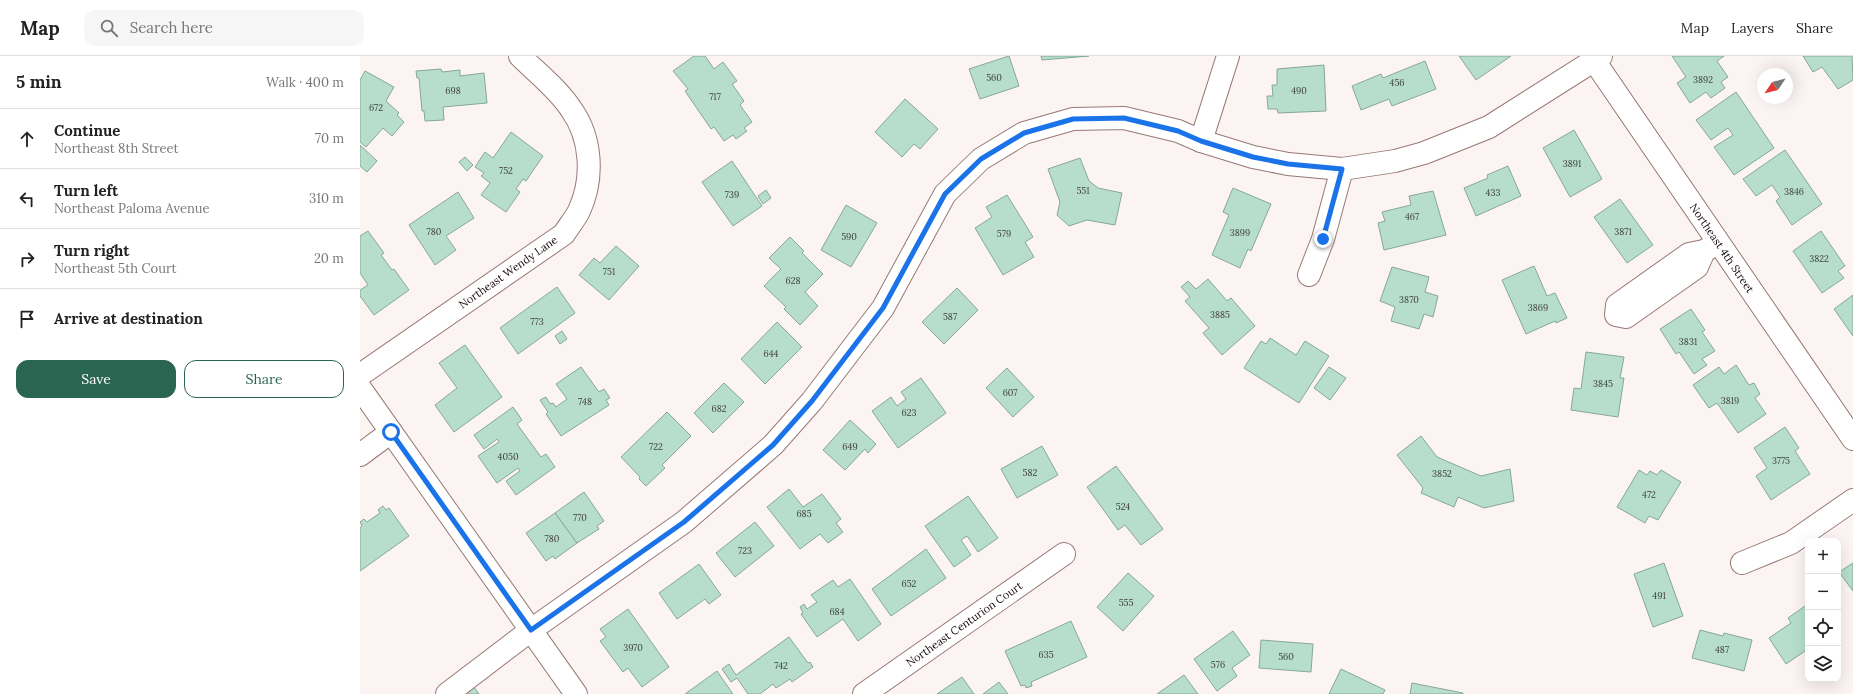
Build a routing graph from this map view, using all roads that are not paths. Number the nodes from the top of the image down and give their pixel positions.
1 (520, 56) edge
2 (1228, 56) edge
3 (1595, 58) edge
4 (1201, 141) junction
5 (1342, 169) junction
6 (1711, 247) junction
7 (1309, 275) dead end
8 (1609, 320) dead end
9 (360, 374) edge
10 (360, 388) edge
11 (391, 432) junction
12 (1853, 439) edge
13 (360, 455) edge
14 (1853, 500) edge
15 (1064, 554) dead end
16 (1742, 563) dead end
17 (531, 630) junction
18 (447, 694) edge
19 (576, 694) edge
20 (864, 694) edge

1 - 9 street, Northeast Wendy Lane
2 - 4 street
3 - 5 street
3 - 6 street, Northeast 4th Street
4 - 5 street
4 - 17 street
5 - 7 street
6 - 8 street
6 - 12 street, Northeast 4th Street
10 - 11 street
11 - 13 street
11 - 17 street
14 - 16 street
15 - 20 street, Northeast Centurion Court
17 - 18 street
17 - 19 street

